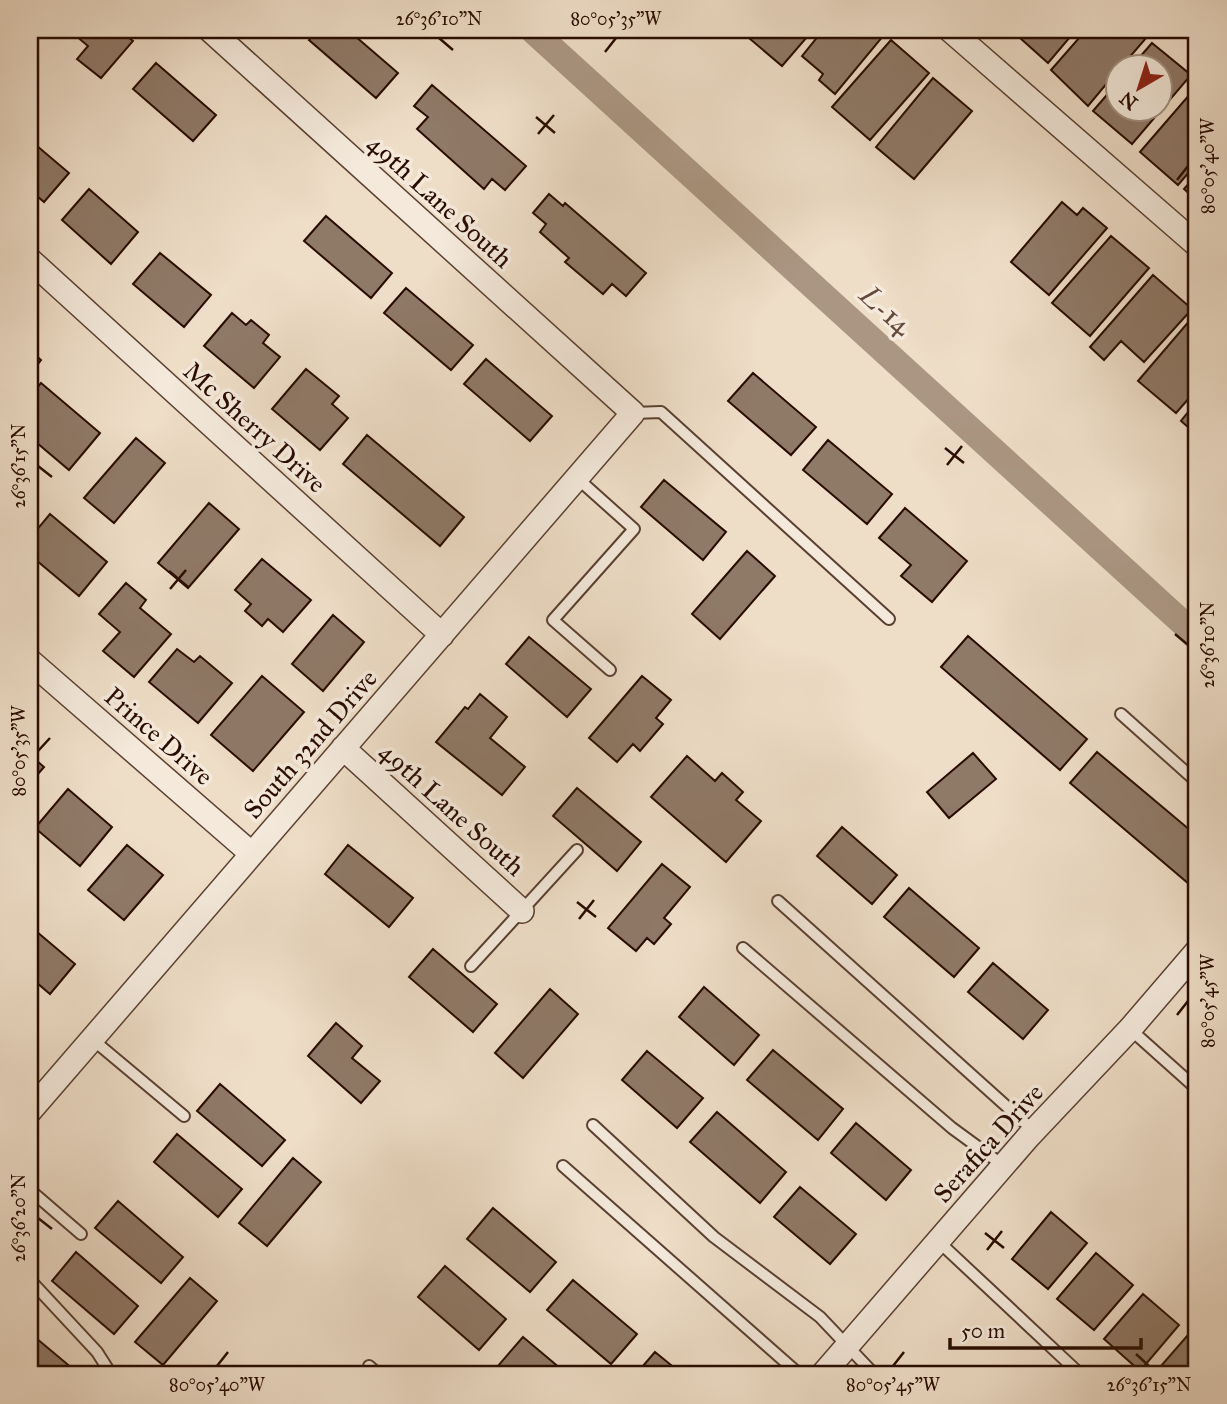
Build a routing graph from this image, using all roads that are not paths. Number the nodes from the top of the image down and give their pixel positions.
1 (210, 30) edge
2 (950, 30) edge
3 (1197, 245) edge
4 (30, 260) edge
5 (633, 413) junction
6 (577, 478) junction
7 (889, 619) dead end
8 (442, 635) junction
9 (30, 660) edge
10 (610, 670) dead end
11 (1121, 714) dead end
12 (344, 748) junction
13 (1197, 782) edge
14 (578, 850) dead end
15 (252, 855) junction
16 (778, 901) dead end
17 (522, 911) junction
18 (743, 948) dead end
19 (1197, 951) edge
20 (471, 966) dead end
21 (1130, 1029) junction
22 (92, 1039) junction
23 (1197, 1089) edge
24 (34, 1097) edge
25 (184, 1116) dead end
26 (593, 1125) dead end
27 (1034, 1131) junction
28 (563, 1166) dead end
29 (1004, 1166) junction
30 (30, 1190) edge
31 (82, 1234) dead end
32 (938, 1241) junction
33 (30, 1280) edge
34 (848, 1346) junction
35 (369, 1366) dead end
36 (110, 1374) edge
37 (379, 1374) edge
38 (799, 1374) edge
39 (823, 1374) edge
40 (874, 1374) edge
41 (1080, 1374) edge

1 - 5 street, 49th Lane South
2 - 3 street
4 - 8 street, Mc Sherry Drive
5 - 6 street, South 32nd Drive
5 - 7 lane
6 - 8 street, South 32nd Drive
6 - 10 lane
8 - 12 street, South 32nd Drive
9 - 15 street, Prince Drive
11 - 13 lane
12 - 15 street, South 32nd Drive
12 - 17 street, 49th Lane South
14 - 17 lane
15 - 22 street, South 32nd Drive
16 - 27 lane
17 - 20 lane
18 - 29 lane
19 - 21 street, Serafica Drive
21 - 23 lane
21 - 27 street, Serafica Drive
22 - 24 street, South 32nd Drive
22 - 25 lane
26 - 34 lane
27 - 29 street, Serafica Drive
28 - 38 lane
29 - 32 street, Serafica Drive
30 - 31 lane
32 - 34 street, Serafica Drive
32 - 41 lane
33 - 36 lane
34 - 39 street, Serafica Drive
34 - 40 lane
35 - 37 lane

